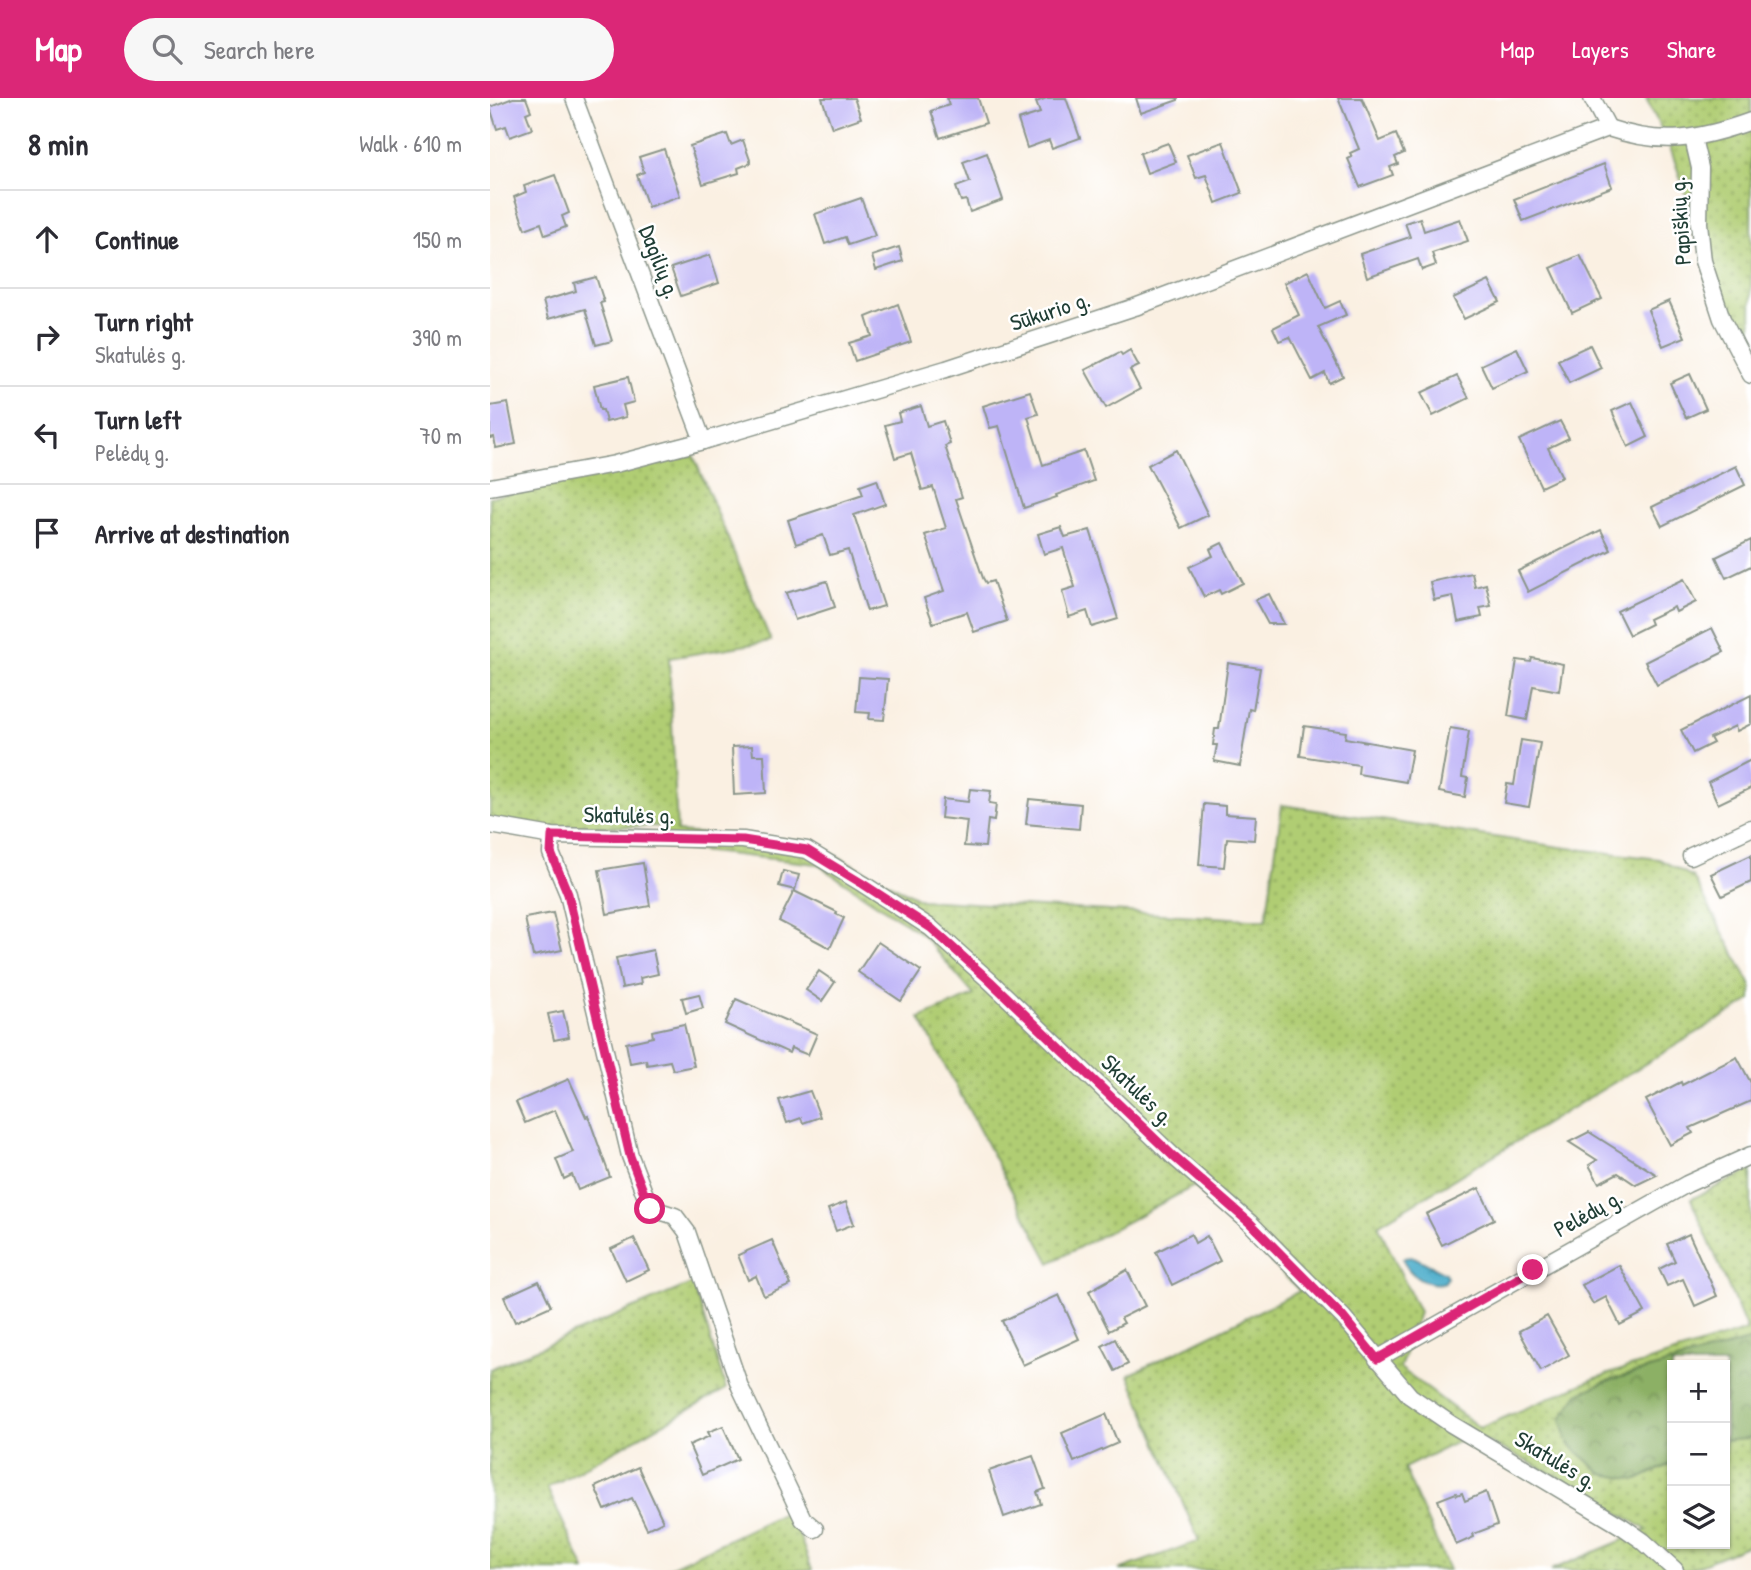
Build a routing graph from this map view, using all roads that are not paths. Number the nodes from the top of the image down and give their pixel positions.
1 (574, 98) edge
2 (1592, 98) edge
3 (1751, 121) edge
4 (1608, 128) junction
5 (1693, 138) junction
6 (1751, 375) edge
7 (704, 441) junction
8 (490, 487) edge
9 (490, 825) edge
10 (1751, 828) edge
11 (552, 836) junction
12 (1691, 856) dead end
13 (1751, 1155) edge
14 (1377, 1359) junction
15 (815, 1529) dead end
16 (1675, 1570) edge

1 - 7 street, Dagilių g.
2 - 4 street
3 - 5 street
4 - 5 street
4 - 7 street, Sūkurio g.
5 - 6 street, Papiškių g.
7 - 8 street, Sūkurio g.
9 - 11 street, Skatulės g.
10 - 12 street
11 - 14 street, Skatulės g.
11 - 15 street
13 - 14 street, Pelėdų g.
14 - 16 street, Skatulės g.

